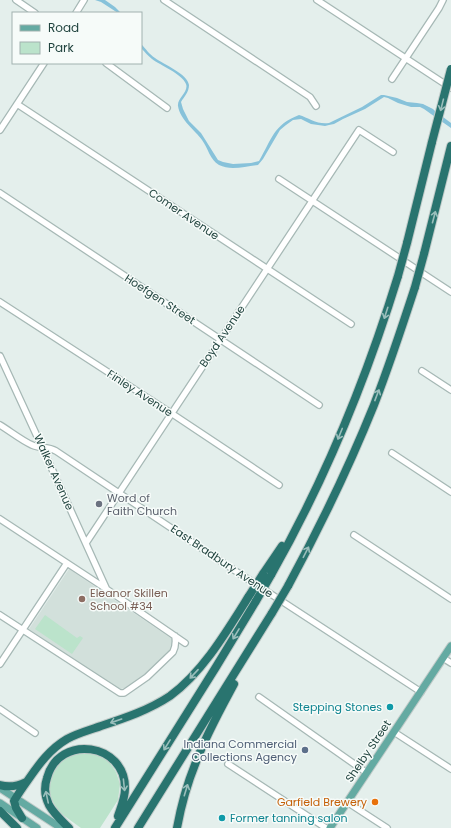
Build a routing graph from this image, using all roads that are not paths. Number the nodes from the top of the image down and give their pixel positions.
1 (16, 0) edge
2 (164, 0) edge
3 (317, 0) edge
4 (443, 0) edge
5 (83, 2) edge
6 (34, 12) edge
7 (77, 12) edge
8 (405, 59) junction
9 (43, 64) edge
10 (107, 64) edge
11 (451, 69) edge
12 (392, 79) dead end
13 (451, 88) edge
14 (17, 104) junction
15 (316, 106) dead end
16 (167, 108) dead end
17 (0, 130) edge
18 (450, 149) edge
19 (393, 152) dead end
20 (279, 179) dead end
21 (0, 193) edge
22 (312, 201) junction
23 (267, 269) junction
24 (451, 292) edge
25 (0, 302) edge
26 (351, 324) dead end
27 (221, 339) junction
28 (0, 356) edge
29 (422, 371) dead end
30 (451, 390) edge
31 (319, 405) dead end
32 (171, 413) junction
33 (0, 425) edge
34 (42, 447) junction
35 (392, 453) dead end
36 (279, 485) dead end
37 (119, 492) junction
38 (451, 492) edge
39 (0, 519) edge
40 (354, 535) dead end
41 (86, 543) junction
42 (67, 563) junction
43 (106, 588) junction
44 (252, 599) junction
45 (451, 599) edge
46 (0, 615) edge
47 (23, 630) junction
48 (260, 633) junction
49 (175, 636) junction
50 (185, 643) dead end
51 (451, 646) edge
52 (443, 658) junction
53 (451, 663) edge
54 (0, 664) edge
55 (421, 692) junction
56 (259, 697) dead end
57 (0, 709) edge
58 (394, 732) junction
59 (35, 733) dead end
60 (228, 764) dead end
61 (451, 769) edge
62 (367, 773) junction
63 (27, 781) junction
64 (0, 785) edge
65 (0, 788) edge
66 (16, 798) junction
67 (347, 802) junction
68 (0, 804) edge
69 (0, 811) edge
70 (22, 818) junction
71 (17, 828) edge
72 (37, 828) edge
73 (61, 828) edge
74 (69, 828) edge
75 (114, 828) edge
76 (138, 828) edge
77 (177, 828) edge
78 (326, 828) edge
79 (330, 828) edge
80 (387, 828) edge

1 - 6 street
2 - 15 street
3 - 8 street
4 - 8 street
5 - 7 street
8 - 12 street
8 - 13 street
9 - 14 street
10 - 16 street
11 -> 44 highway, bridge
14 - 17 street
14 - 23 street, Comer Avenue
48 -> 18 highway, bridge
19 - 22 street, Boyd Avenue
20 - 22 street
21 - 27 street, Hoefgen Street
22 - 23 street, Boyd Avenue
22 - 24 street
23 - 26 street, Comer Avenue
23 - 27 street, Boyd Avenue
25 - 32 street, Finley Avenue
27 - 31 street, Hoefgen Street
27 - 32 street, Boyd Avenue
28 - 34 street, Walker Avenue
29 - 30 street
32 - 36 street, Finley Avenue
32 - 37 street, Boyd Avenue
33 - 34 street, East Bradbury Avenue
34 - 37 street, East Bradbury Avenue
34 - 41 street, Walker Avenue
35 - 38 street
37 - 41 street, Boyd Avenue
37 - 55 street, East Bradbury Avenue
39 - 42 street
40 - 45 street
41 - 43 street, Walker Avenue
42 - 43 street
42 - 47 street
43 - 49 street
44 -> 63 highway
44 -> 75 highway
46 - 47 street
47 - 49 street
47 - 54 street
48 - 76 highway
77 -> 48 highway
49 - 50 street
51 - 52 main road, Shelby Street
52 - 53 street
52 - 55 main road, Shelby Street
55 - 58 main road, Shelby Street
56 - 62 street
57 - 59 street
58 - 61 street
58 - 62 main road, Shelby Street
60 - 78 street
62 - 67 main road, Shelby Street
63 - 64 highway
63 - 66 highway
65 - 66 main road
66 - 70 highway
66 - 73 main road
67 - 79 main road, Shelby Street
67 - 80 street
68 - 70 main road
69 - 71 highway
70 - 72 main road
74 -> 75 highway

